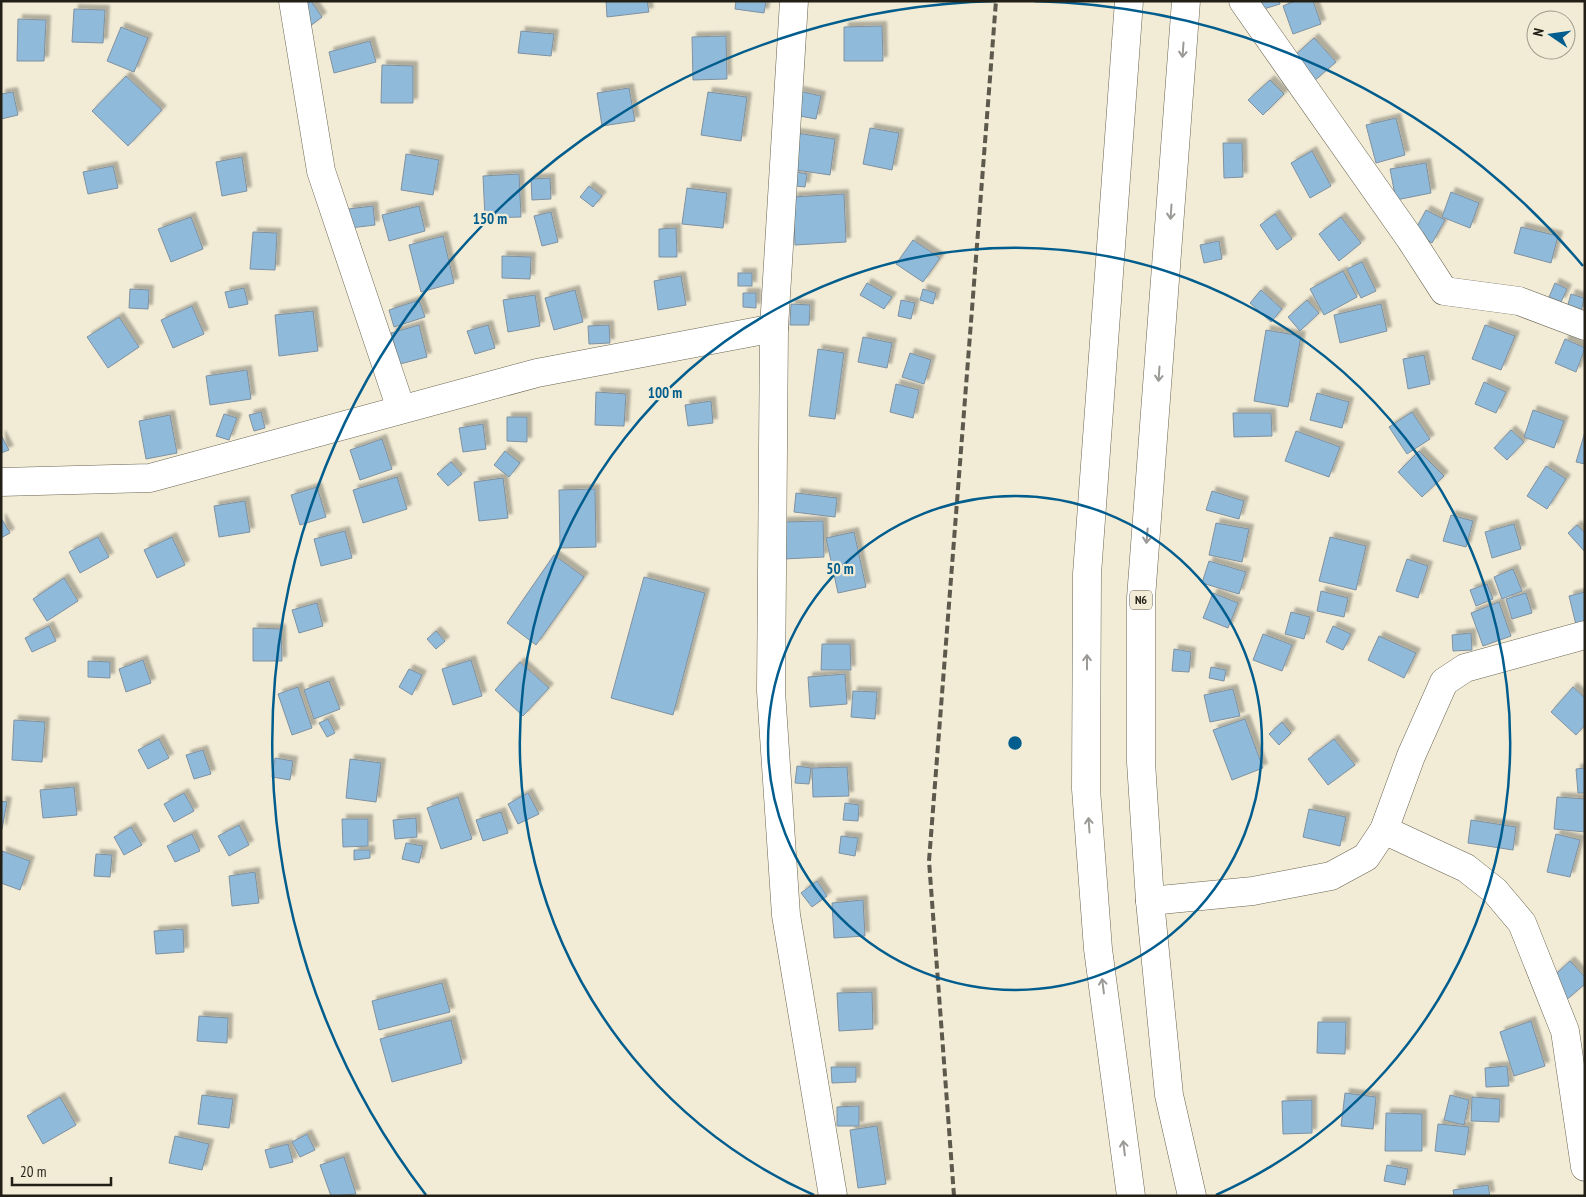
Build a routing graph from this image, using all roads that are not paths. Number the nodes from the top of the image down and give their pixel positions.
1 (293, 1) edge
2 (794, 1) edge
3 (1129, 1) edge
4 (1186, 1) edge
5 (1243, 1) edge
6 (1585, 326) edge
7 (774, 328) junction
8 (401, 409) junction
9 (1, 482) edge
10 (1585, 635) edge
11 (1384, 830) junction
12 (1150, 901) junction
13 (1585, 1167) edge
14 (832, 1196) edge
15 (1130, 1196) edge
16 (1192, 1196) edge

1 - 8 main road
2 - 7 main road
15 -> 3 main road
4 -> 12 main road, N6
5 - 6 main road
7 - 8 main road
7 - 14 main road
8 - 9 main road
10 - 11 main road
11 - 12 main road
11 - 13 main road
12 - 16 main road, N6

